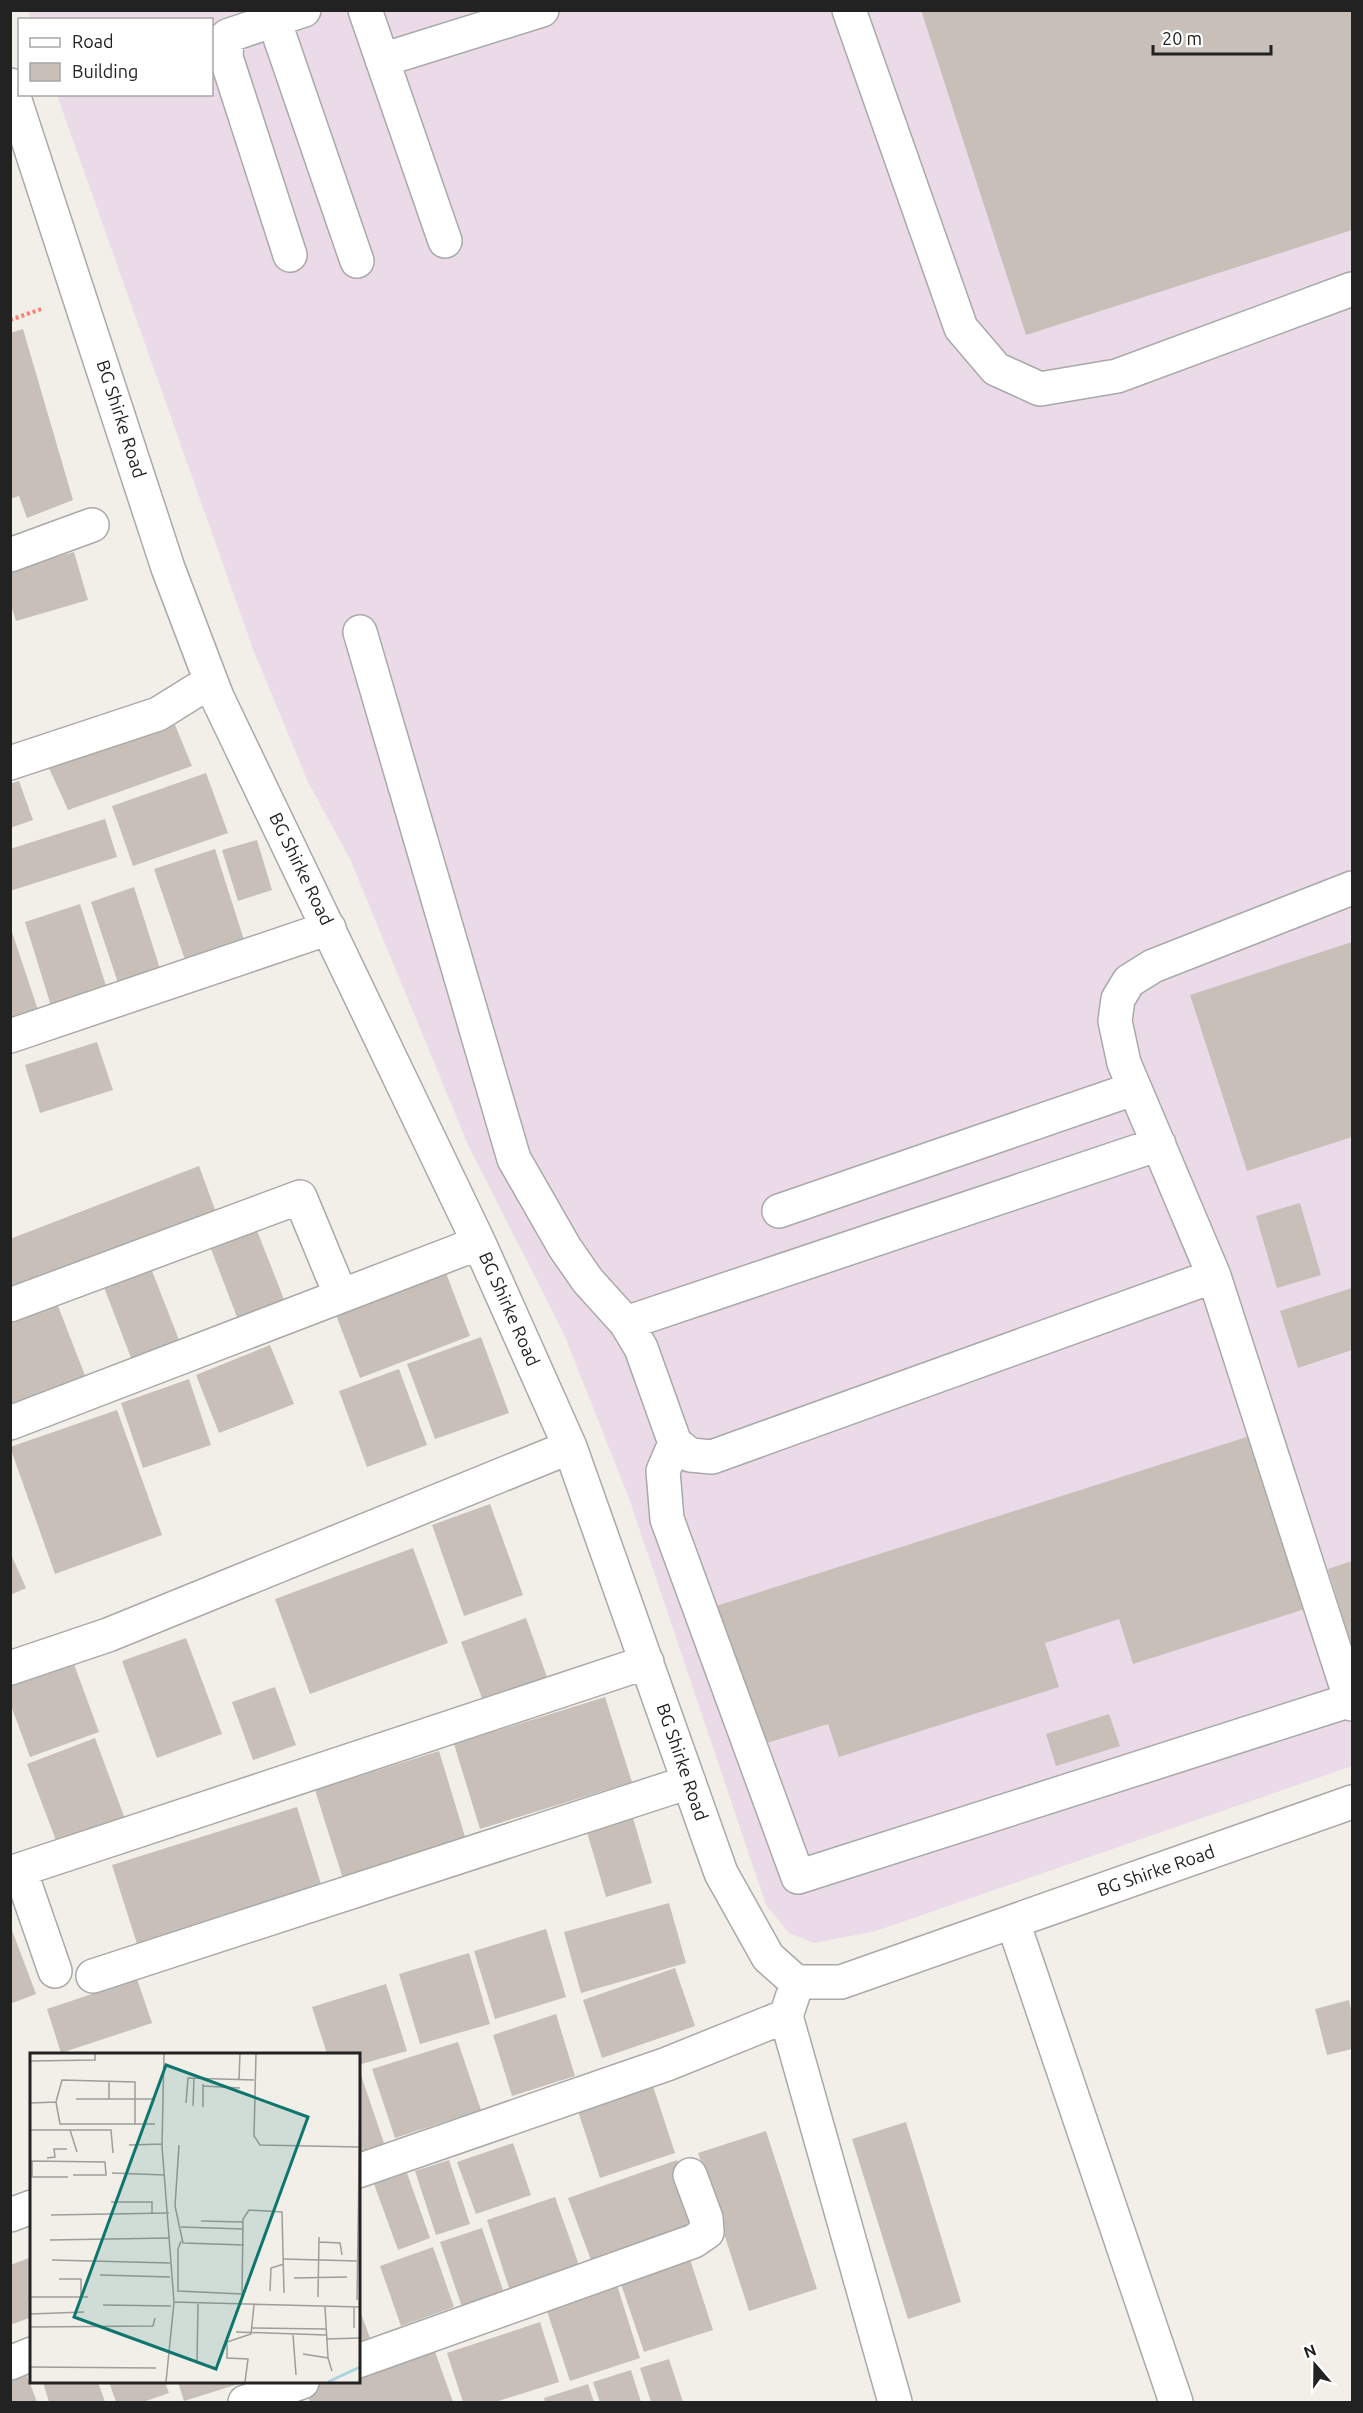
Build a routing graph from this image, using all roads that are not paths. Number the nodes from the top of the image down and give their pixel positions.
1 (365, 10) edge
2 (542, 10) edge
3 (849, 10) edge
4 (289, 15) edge
5 (382, 60) junction
6 (10, 85) edge
7 (445, 242) dead end
8 (290, 255) dead end
9 (357, 261) dead end
10 (1353, 289) edge
11 (92, 525) dead end
12 (10, 555) edge
13 (360, 632) dead end
14 (211, 681) junction
15 (10, 764) edge
16 (1353, 888) edge
17 (329, 928) junction
18 (10, 1036) edge
19 (1133, 1089) junction
20 (1159, 1144) junction
21 (779, 1211) dead end
22 (479, 1243) junction
23 (1214, 1276) junction
24 (341, 1296) junction
25 (10, 1305) edge
26 (626, 1323) junction
27 (10, 1423) edge
28 (675, 1443) junction
29 (570, 1447) junction
30 (647, 1662) junction
31 (10, 1668) edge
32 (1352, 1702) edge
33 (689, 1782) junction
34 (1353, 1802) edge
35 (15, 1872) edge
36 (1013, 1922) junction
37 (55, 1971) dead end
38 (93, 1976) dead end
39 (796, 1982) junction
40 (786, 2016) junction
41 (360, 2170) edge
42 (690, 2175) dead end
43 (30, 2208) edge
44 (10, 2215) edge
45 (30, 2355) edge
46 (360, 2360) edge
47 (10, 2363) edge
48 (299, 2383) edge
49 (245, 2403) edge
50 (895, 2403) edge
51 (1176, 2403) edge

1 - 5 street
2 - 5 street
3 - 10 street
4 - 8 street
4 - 9 street
5 - 7 street
6 - 14 street, BG Shirke Road
11 - 12 street
13 - 26 street
14 - 15 street
14 - 17 street, BG Shirke Road
16 - 19 street
17 - 18 street
17 - 22 street, BG Shirke Road
19 - 20 street
19 - 21 street
20 - 23 street
20 - 26 street
22 - 24 street
22 - 29 street, BG Shirke Road
23 - 28 street
23 - 32 street
24 - 25 street
24 - 27 street
26 - 28 street
28 - 32 street
29 - 30 street, BG Shirke Road
29 - 31 street
30 - 33 street, BG Shirke Road
30 - 35 street
33 - 38 street
33 - 39 street, BG Shirke Road
34 - 36 street, BG Shirke Road
35 - 37 street
36 - 39 street, BG Shirke Road
36 - 51 street
39 - 40 street
40 - 41 street
40 - 50 street
42 - 46 street
43 - 44 street
45 - 47 street
48 - 49 street

